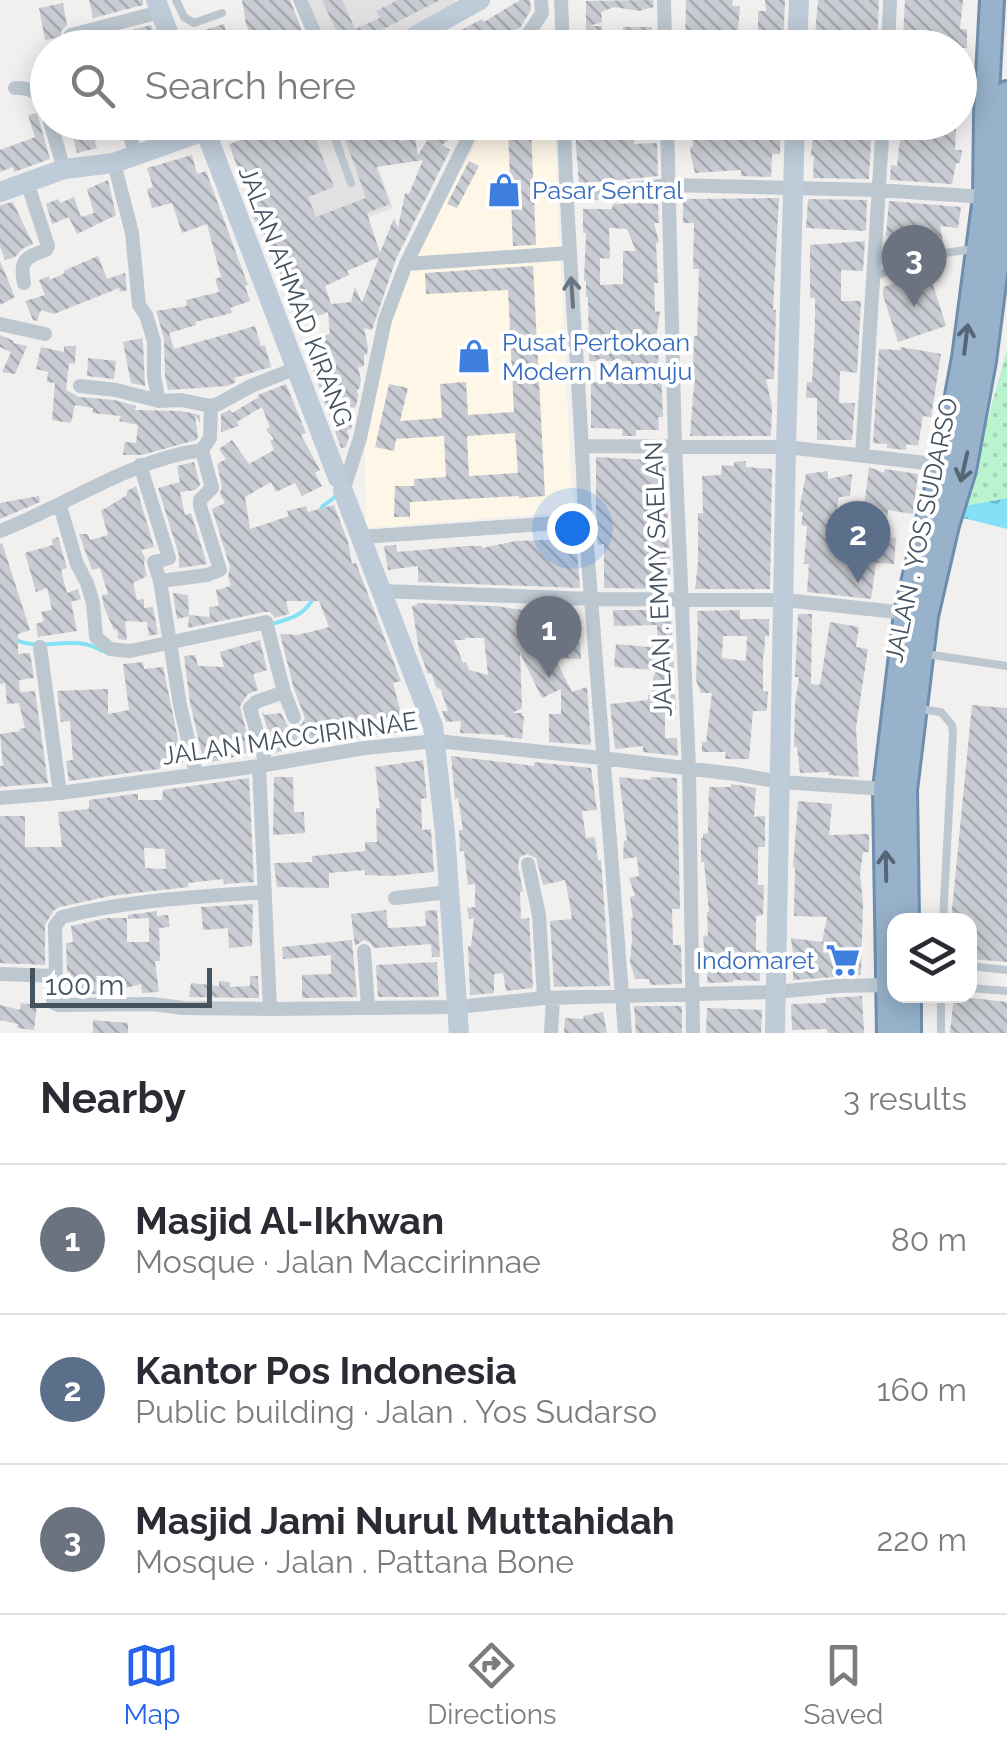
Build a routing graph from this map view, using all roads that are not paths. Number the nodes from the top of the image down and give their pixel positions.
1 (300, 0) edge
2 (480, 0) edge
3 (541, 0) edge
4 (561, 0) edge
5 (664, 0) edge
6 (800, 0) edge
7 (890, 0) edge
8 (992, 0) edge
9 (164, 4) edge
10 (222, 13) dead end
11 (86, 30) edge
12 (170, 30) edge
13 (313, 30) edge
14 (426, 30) edge
15 (531, 30) edge
16 (562, 30) edge
17 (665, 30) edge
18 (799, 30) edge
19 (889, 30) edge
20 (15, 88) dead end
21 (30, 89) edge
22 (1007, 93) edge
23 (55, 140) edge
24 (131, 140) edge
25 (174, 140) edge
26 (209, 140) edge
27 (335, 140) edge
28 (467, 140) edge
29 (564, 140) edge
30 (668, 140) edge
31 (794, 140) edge
32 (881, 140) edge
33 (136, 156) junction
34 (114, 163) junction
35 (64, 169) junction
36 (27, 182) junction
37 (350, 183) dead end
38 (669, 185) junction
39 (793, 188) junction
40 (877, 190) junction
41 (0, 192) edge
42 (566, 196) junction
43 (985, 197) junction
44 (978, 248) junction
45 (570, 254) junction
46 (406, 264) junction
47 (873, 277) junction
48 (24, 282) dead end
49 (0, 324) edge
50 (45, 334) dead end
51 (297, 368) junction
52 (80, 386) dead end
53 (158, 401) junction
54 (211, 406) junction
55 (583, 446) junction
56 (675, 447) junction
57 (786, 447) junction
58 (202, 450) junction
59 (862, 456) junction
60 (140, 465) junction
61 (944, 466) junction
62 (343, 491) junction
63 (60, 506) junction
64 (584, 520) junction
65 (0, 531) edge
66 (362, 537) junction
67 (160, 581) junction
68 (382, 591) junction
69 (592, 599) junction
70 (681, 600) junction
71 (785, 600) junction
72 (906, 612) junction
73 (40, 648) dead end
74 (170, 648) junction
75 (922, 653) junction
76 (1007, 666) edge
77 (284, 692) junction
78 (915, 709) junction
79 (294, 717) dead end
80 (436, 741) junction
81 (602, 758) junction
82 (262, 765) junction
83 (689, 769) junction
84 (196, 774) junction
85 (781, 782) junction
86 (885, 789) junction
87 (60, 794) junction
88 (0, 798) edge
89 (528, 864) dead end
90 (265, 892) junction
91 (449, 892) junction
92 (394, 898) dead end
93 (892, 913) edge
94 (908, 913) edge
95 (943, 913) edge
96 (364, 951) dead end
97 (977, 967) edge
98 (1007, 970) edge
99 (0, 974) edge
100 (56, 976) junction
101 (887, 979) edge
102 (977, 989) edge
103 (692, 992) junction
104 (776, 992) junction
105 (1007, 992) edge
106 (624, 994) junction
107 (549, 998) junction
108 (892, 1003) edge
109 (901, 1003) edge
110 (942, 1003) edge
111 (368, 1006) junction
112 (458, 1007) junction
113 (270, 1009) junction
114 (459, 1033) edge
115 (551, 1033) edge
116 (625, 1033) edge
117 (693, 1033) edge
118 (775, 1033) edge
119 (889, 1033) edge
120 (909, 1033) edge
121 (940, 1033) edge

1 - 13 street
2 - 14 main road
3 - 15 street
4 - 16 street
5 - 17 street
6 - 18 main road
7 - 19 street
8 - 43 highway, JALAN . YOS SUDARSO
9 - 10 lane
9 - 11 street
9 - 12 main road
20 - 21 street
22 -> 75 highway, JALAN . YOS SUDARSO
23 - 35 street
24 - 33 street
25 - 33 main road
26 - 51 main road, JALAN AHMAD KIRANG
27 - 37 lane
28 - 46 street
29 - 42 street
30 - 38 street, JALAN . EMMY SAELAN
31 - 39 main road
32 - 40 street
33 - 34 main road
34 - 35 main road
34 - 53 street
35 - 36 main road
36 - 41 main road
36 - 48 street
38 - 39 street
38 - 42 street
38 - 56 street, JALAN . EMMY SAELAN
39 - 40 street
39 - 57 main road
40 - 43 street
40 - 47 street
42 - 45 street
43 - 44 highway, JALAN . YOS SUDARSO
44 - 47 lane
61 -> 44 highway, JALAN . YOS SUDARSO
45 - 46 street
55 -> 45 street
46 - 62 street
47 - 59 street
49 - 50 street
51 - 54 street
51 - 62 main road, JALAN AHMAD KIRANG
52 - 53 street
53 - 54 street
54 - 58 street
55 - 56 street
55 - 64 street
56 - 57 street
56 - 70 street, JALAN . EMMY SAELAN
57 - 59 street
57 - 71 main road
58 - 60 street
58 - 67 street
59 - 61 street
60 - 63 street
60 - 67 street
61 - 72 highway, JALAN . YOS SUDARSO
62 - 66 main road, JALAN AHMAD KIRANG
63 - 65 street
63 - 74 street
64 - 66 street
64 - 69 street
66 - 68 main road, JALAN AHMAD KIRANG
67 - 74 street
68 - 69 street
68 - 80 main road, JALAN AHMAD KIRANG
69 - 70 street
69 - 81 street
70 - 71 street
70 - 83 street, JALAN . EMMY SAELAN
71 - 72 street
71 - 85 main road
72 - 86 highway, JALAN . YOS SUDARSO
73 - 87 street
74 - 77 street
74 - 84 street
75 - 76 lane
75 - 78 highway, JALAN . YOS SUDARSO
77 - 79 street
77 - 82 street
78 - 94 highway, JALAN . YOS SUDARSO
78 - 95 lane
80 - 81 street, JALAN MACCIRINNAE
80 - 82 street, JALAN MACCIRINNAE
80 - 91 main road, JALAN AHMAD KIRANG
81 - 83 street, JALAN MACCIRINNAE
81 - 106 street
82 - 84 street, JALAN MACCIRINNAE
82 - 90 street
83 - 85 street, JALAN MACCIRINNAE
83 - 103 street, JALAN . EMMY SAELAN
84 - 87 street, JALAN MACCIRINNAE
85 - 86 street, JALAN MACCIRINNAE
85 - 104 main road
93 -> 86 highway, JALAN . YOS SUDARSO
87 - 88 street, JALAN MACCIRINNAE
89 - 107 street
90 - 100 street
90 - 113 street
91 - 92 street
91 - 112 main road, JALAN AHMAD KIRANG
96 - 111 street
97 - 98 lane
99 - 100 street
100 - 113 street
101 - 104 street
102 - 105 lane
103 - 104 street
103 - 106 street
103 - 117 street, JALAN . EMMY SAELAN
104 - 118 main road
106 - 107 street
106 - 116 street
107 - 112 street
107 - 115 street
108 - 119 highway, JALAN . YOS SUDARSO
109 - 120 highway, JALAN . YOS SUDARSO
110 - 121 lane
111 - 112 street
111 - 113 street
112 - 114 main road, JALAN AHMAD KIRANG

